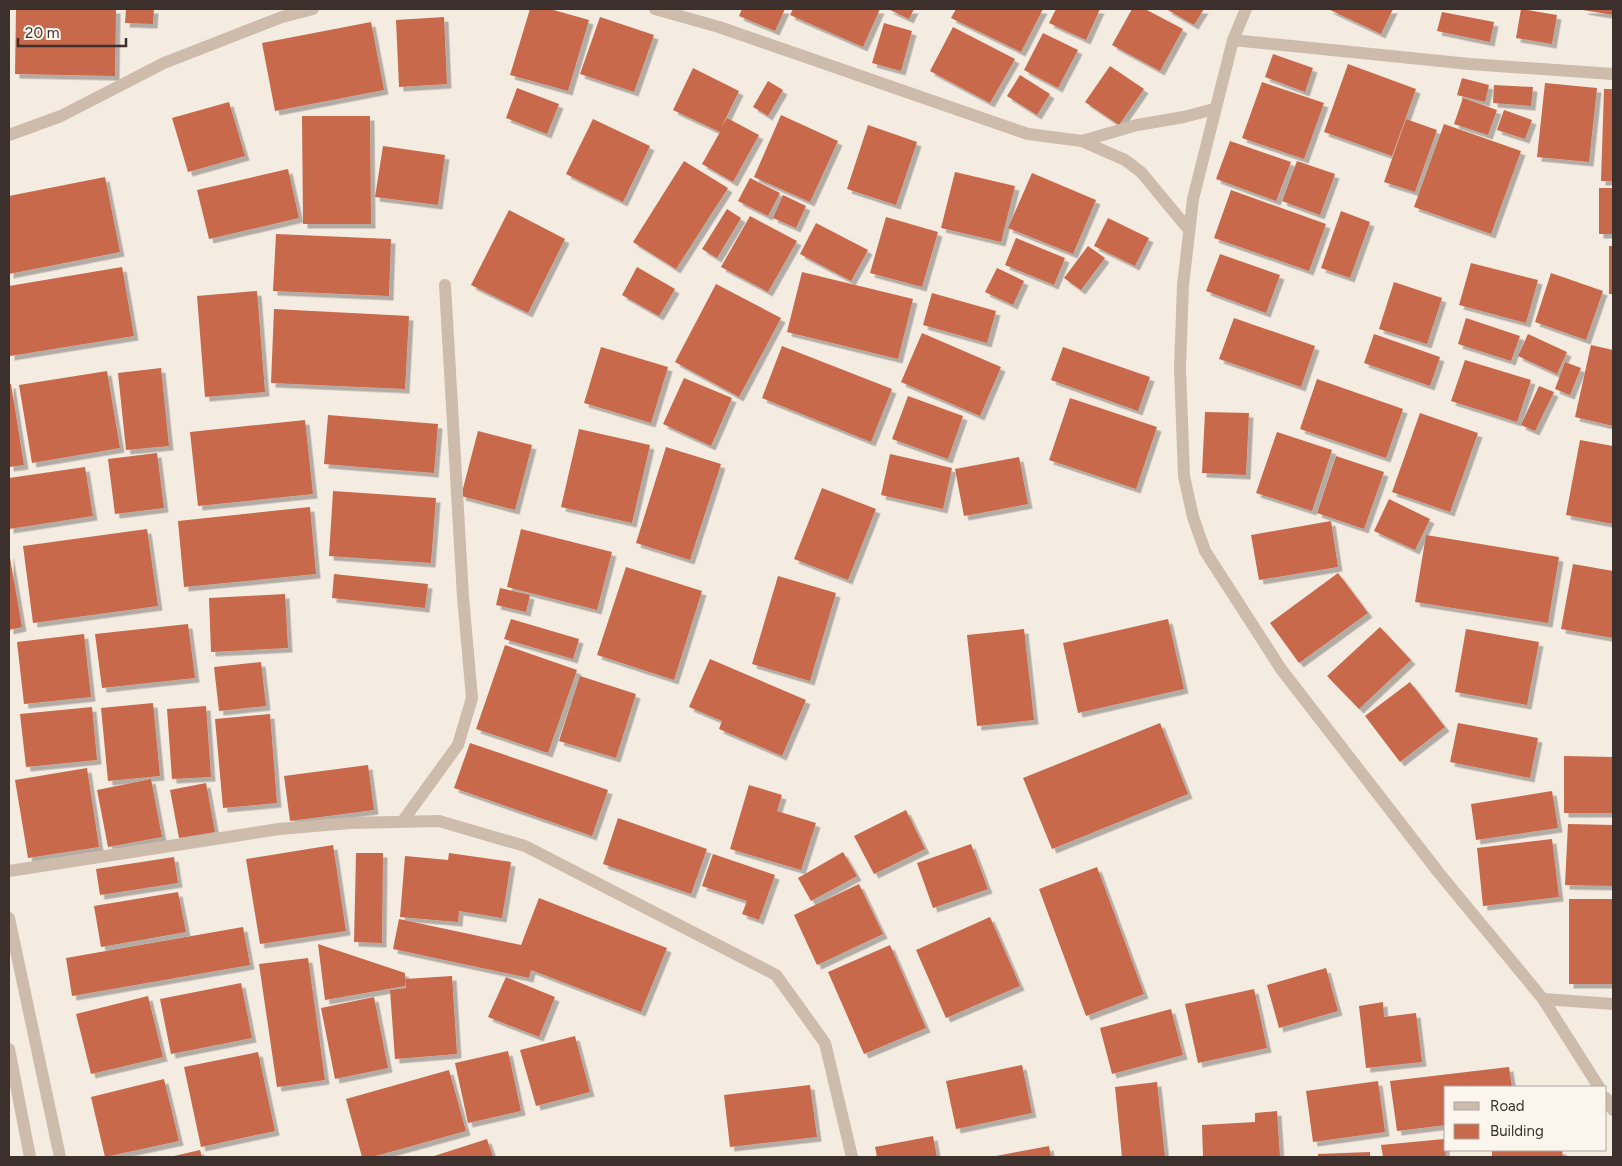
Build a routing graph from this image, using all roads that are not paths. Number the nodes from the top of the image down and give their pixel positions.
1 (313, 9) edge
2 (655, 9) edge
3 (1246, 9) edge
4 (1233, 40) junction
5 (1613, 74) edge
6 (1214, 109) junction
7 (9, 135) edge
8 (1082, 141) junction
9 (1189, 230) junction
10 (445, 285) dead end
11 (402, 822) junction
12 (9, 871) edge
13 (9, 918) edge
14 (1543, 999) junction
15 (1613, 1004) edge
16 (9, 1049) edge
17 (1598, 1086) edge
18 (30, 1157) edge
19 (60, 1157) edge
20 (852, 1157) edge

1 - 7 street
2 - 8 street
3 - 4 street
4 - 5 street
4 - 6 street
6 - 8 street
6 - 9 street
8 - 9 street
9 - 14 street
10 - 11 street
11 - 12 street
11 - 20 street
13 - 19 street
14 - 15 street
14 - 17 street
16 - 18 street

